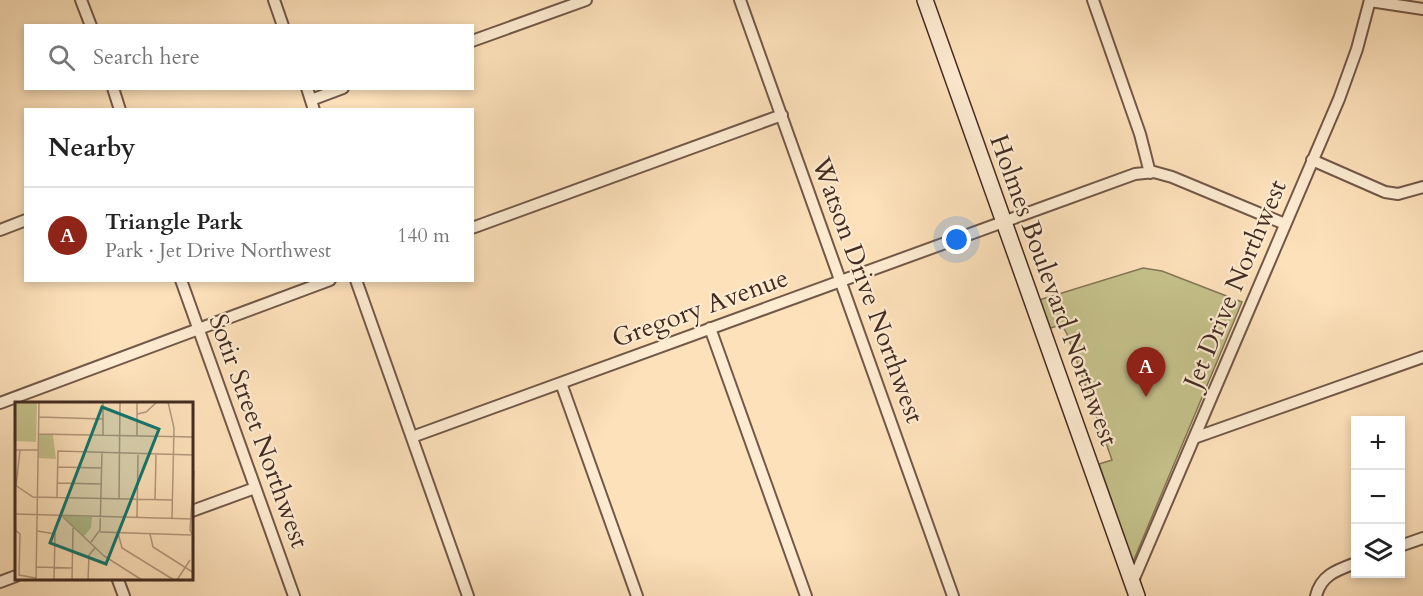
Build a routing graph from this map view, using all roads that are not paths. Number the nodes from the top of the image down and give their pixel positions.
1 (81, 0) edge
2 (274, 0) edge
3 (586, 0) edge
4 (740, 0) edge
5 (925, 0) edge
6 (1370, 0) edge
7 (1095, 1) edge
8 (1423, 9) edge
9 (89, 24) edge
10 (282, 24) edge
11 (474, 40) edge
12 (114, 90) edge
13 (308, 90) edge
14 (340, 90) edge
15 (313, 105) edge
16 (119, 108) edge
17 (782, 115) junction
18 (1312, 160) junction
19 (1150, 173) junction
20 (1423, 187) edge
21 (24, 221) edge
22 (1004, 221) junction
23 (1285, 224) junction
24 (474, 227) edge
25 (0, 230) edge
26 (840, 280) junction
27 (182, 282) edge
28 (325, 282) edge
29 (357, 282) edge
30 (710, 328) junction
31 (199, 329) junction
32 (1423, 357) edge
33 (561, 383) junction
34 (0, 403) edge
35 (412, 437) junction
36 (1194, 438) junction
37 (255, 488) junction
38 (194, 510) edge
39 (1423, 538) edge
40 (1405, 545) edge
41 (1351, 565) edge
42 (15, 576) edge
43 (119, 581) edge
44 (0, 582) edge
45 (1135, 589) edge
46 (124, 596) edge
47 (294, 596) edge
48 (468, 596) edge
49 (637, 596) edge
50 (806, 596) edge
51 (953, 596) edge
52 (1316, 596) edge

1 - 9 street
2 - 10 street
3 - 11 street
4 - 17 street, Watson Drive Northwest
5 - 22 street, Holmes Boulevard Northwest
6 - 8 street
6 - 18 street, Jet Drive Northwest
7 - 19 street
12 - 16 street
13 - 15 street
14 - 15 street
17 - 24 street
17 - 26 street, Watson Drive Northwest
18 - 20 street
18 - 23 street, Jet Drive Northwest
19 - 22 street, Gregory Avenue
19 - 23 street
21 - 25 street
22 - 26 street, Gregory Avenue
22 - 45 street, Holmes Boulevard Northwest
23 - 36 street, Jet Drive Northwest
26 - 30 street, Gregory Avenue
26 - 51 street, Watson Drive Northwest
27 - 31 street, Sotir Street Northwest
28 - 31 street
29 - 35 street
30 - 33 street, Gregory Avenue
30 - 50 street
31 - 34 street
31 - 37 street, Sotir Street Northwest
32 - 36 street
33 - 35 street, Gregory Avenue
33 - 49 street
35 - 48 street
36 - 45 street, Jet Drive Northwest
37 - 38 street
37 - 47 street, Sotir Street Northwest
39 - 40 street
41 - 52 street
42 - 44 street
43 - 46 street

